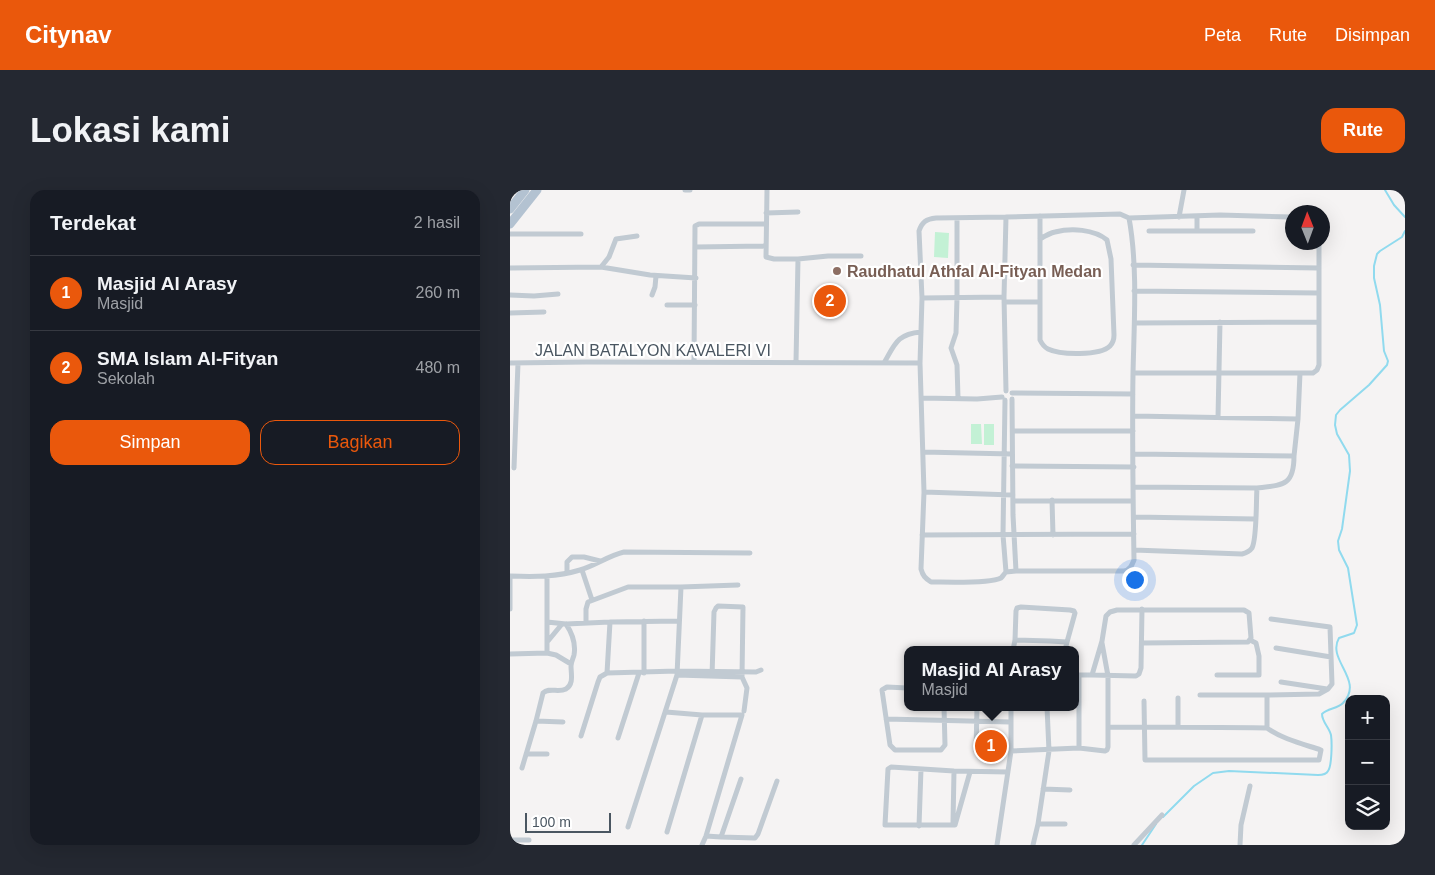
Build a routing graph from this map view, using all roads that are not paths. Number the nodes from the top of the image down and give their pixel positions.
1 (525, 190) edge
2 (537, 190) edge
3 (686, 190) edge
4 (690, 190) edge
5 (767, 190) edge
6 (1184, 190) edge
7 (510, 209) edge
8 (798, 212) dead end
9 (766, 213) junction
10 (1040, 216) junction
11 (1197, 216) junction
12 (1179, 217) junction
13 (1285, 217) edge
14 (957, 218) junction
15 (1006, 218) junction
16 (1129, 218) junction
17 (510, 224) edge
18 (766, 224) junction
19 (1149, 231) dead end
20 (1197, 231) junction
21 (1253, 231) dead end
22 (510, 234) edge
23 (581, 234) dead end
24 (637, 236) dead end
25 (1040, 238) junction
26 (765, 246) junction
27 (696, 247) junction
28 (1319, 250) edge
29 (861, 256) dead end
30 (798, 259) junction
31 (1133, 265) junction
32 (601, 267) junction
33 (510, 268) edge
34 (1319, 268) junction
35 (656, 276) junction
36 (696, 278) junction
37 (1134, 291) junction
38 (1319, 293) junction
39 (558, 294) dead end
40 (652, 295) dead end
41 (510, 296) edge
42 (922, 298) junction
43 (957, 298) junction
44 (1004, 299) junction
45 (1039, 302) junction
46 (667, 305) dead end
47 (695, 305) junction
48 (544, 312) dead end
49 (510, 313) edge
50 (1220, 322) junction
51 (1319, 322) junction
52 (1135, 323) junction
53 (921, 332) junction
54 (694, 362) junction
55 (796, 362) junction
56 (510, 363) edge
57 (518, 363) junction
58 (884, 363) junction
59 (920, 363) junction
60 (1219, 373) junction
61 (1300, 373) junction
62 (1133, 374) junction
63 (1010, 394) junction
64 (1133, 394) junction
65 (921, 398) junction
66 (958, 398) junction
67 (1003, 398) junction
68 (1134, 416) junction
69 (1218, 418) junction
70 (1298, 419) junction
71 (1013, 431) junction
72 (1133, 431) junction
73 (923, 452) junction
74 (1003, 454) junction
75 (1012, 454) junction
76 (1134, 454) junction
77 (1294, 456) junction
78 (1012, 466) junction
79 (1134, 467) junction
80 (514, 468) dead end
81 (1134, 487) junction
82 (1257, 488) junction
83 (924, 492) junction
84 (1003, 495) junction
85 (1013, 498) junction
86 (1052, 500) junction
87 (1133, 501) junction
88 (1134, 517) junction
89 (1255, 519) junction
90 (1134, 534) junction
91 (922, 535) junction
92 (1003, 535) junction
93 (1014, 535) junction
94 (1053, 535) junction
95 (1134, 550) junction
96 (750, 553) dead end
97 (600, 561) junction
98 (582, 570) junction
99 (1016, 571) junction
100 (1006, 572) junction
101 (567, 573) junction
102 (510, 576) edge
103 (547, 577) junction
104 (738, 585) dead end
105 (680, 587) junction
106 (592, 600) junction
107 (510, 609) edge
108 (1142, 609) junction
109 (1272, 619) dead end
110 (644, 621) junction
111 (679, 621) junction
112 (547, 622) junction
113 (610, 622) junction
114 (586, 623) junction
115 (564, 624) junction
116 (1014, 640) junction
117 (1250, 640) junction
118 (1102, 641) junction
119 (548, 642) junction
120 (1067, 642) junction
121 (1142, 643) junction
122 (1013, 646) edge
123 (1066, 646) edge
124 (1276, 648) dead end
125 (510, 654) edge
126 (548, 654) junction
127 (1331, 657) junction
128 (571, 664) junction
129 (761, 670) dead end
130 (607, 673) junction
131 (642, 673) junction
132 (677, 673) junction
133 (713, 674) junction
134 (742, 674) junction
135 (1079, 675) edge
136 (1092, 675) junction
137 (1217, 675) dead end
138 (1108, 676) junction
139 (1281, 682) dead end
140 (904, 688) edge
141 (1328, 689) junction
142 (1200, 695) dead end
143 (1267, 695) junction
144 (1178, 698) dead end
145 (1144, 701) dead end
146 (744, 711) dead end
147 (944, 711) edge
148 (977, 711) edge
149 (1011, 711) edge
150 (1048, 711) edge
151 (1078, 711) edge
152 (666, 712) junction
153 (702, 715) junction
154 (886, 718) junction
155 (977, 720) junction
156 (536, 721) junction
157 (944, 721) junction
158 (563, 722) dead end
159 (1010, 722) junction
160 (1108, 727) junction
161 (1145, 727) junction
162 (1178, 727) junction
163 (1267, 728) junction
164 (581, 736) dead end
165 (618, 738) dead end
166 (1079, 748) junction
167 (976, 751) dead end
168 (1011, 751) junction
169 (1049, 751) junction
170 (527, 754) junction
171 (547, 754) dead end
172 (522, 768) dead end
173 (921, 769) junction
174 (954, 771) junction
175 (970, 772) junction
176 (1008, 772) junction
177 (741, 778) dead end
178 (777, 781) dead end
179 (1250, 786) dead end
180 (1044, 788) junction
181 (1070, 790) dead end
182 (1162, 815) dead end
183 (1038, 824) junction
184 (1064, 824) dead end
185 (953, 825) junction
186 (919, 826) junction
187 (628, 827) dead end
188 (667, 832) dead end
189 (706, 836) junction
190 (721, 838) junction
191 (510, 840) edge
192 (529, 840) dead end
193 (702, 845) edge
194 (997, 845) edge
195 (1033, 845) edge
196 (1134, 845) edge
197 (1240, 845) edge

1 - 7 main road
2 - 17 main road
3 - 4 street
5 - 9 street
6 - 12 street
8 - 9 street
9 - 18 street
10 - 15 street
10 - 16 street
10 - 25 street
11 - 12 street
11 - 13 street
11 - 20 street
12 - 16 street
14 - 15 street
14 - 42 street
14 - 43 street
15 - 44 street
16 - 31 street
18 - 26 street
18 - 27 street
19 - 20 street
20 - 21 street
22 - 23 street
24 - 32 street
25 - 45 street
25 - 45 street
26 - 27 street
26 - 30 street
27 - 36 street
28 - 34 street
29 - 30 street
30 - 55 street
31 - 34 street
31 - 37 street
32 - 33 street
32 - 35 street
34 - 38 street
35 - 36 street
35 - 40 street
36 - 47 street
37 - 38 street
37 - 52 street
38 - 51 street
39 - 41 street
42 - 43 street
42 - 53 street
43 - 44 street
43 - 66 street
44 - 45 street
44 - 63 street
46 - 47 street
47 - 54 street
48 - 49 street
50 - 51 street
50 - 52 street
50 - 60 street
51 - 61 street
52 - 62 street
53 - 58 street
53 - 59 street
54 - 55 street, JALAN BATALYON KAVALERI VI
54 - 57 street, JALAN BATALYON KAVALERI VI
55 - 58 street, JALAN BATALYON KAVALERI VI
56 - 57 street, JALAN BATALYON KAVALERI VI
57 - 80 street
58 - 59 street, JALAN BATALYON KAVALERI VI
59 - 65 street
60 - 61 street
60 - 62 street
60 - 69 street
61 - 70 street
62 - 64 street
63 - 64 street
63 - 67 street
63 - 67 street
63 - 71 street
64 - 68 street
65 - 66 street
65 - 73 street
66 - 67 street
67 - 74 street
68 - 69 street
68 - 72 street
69 - 70 street
70 - 77 street
71 - 72 street
71 - 75 street
72 - 76 street
73 - 74 street
73 - 83 street
74 - 75 street
74 - 84 street
75 - 78 street
76 - 77 street
76 - 79 street
77 - 82 street
78 - 79 street
78 - 85 street
79 - 81 street
81 - 82 street
81 - 87 street
82 - 89 street
83 - 84 street
83 - 91 street
84 - 85 street
84 - 92 street
85 - 86 street
85 - 93 street
86 - 87 street
86 - 94 street
87 - 88 street
88 - 89 street
88 - 90 street
89 - 95 street
90 - 94 street
90 - 95 street
91 - 92 street
91 - 100 street
92 - 93 street
92 - 100 street
93 - 94 street
93 - 99 street
95 - 99 street
96 - 97 street
97 - 98 street
97 - 101 street
98 - 101 street
98 - 106 street
99 - 100 street
101 - 103 street
102 - 103 street
102 - 107 street
103 - 112 street
104 - 105 street
105 - 106 street
105 - 111 street
106 - 114 street
108 - 117 street
108 - 118 street
108 - 121 street
109 - 127 street
110 - 111 street
110 - 113 street
110 - 131 street
111 - 132 street
112 - 115 street
112 - 119 street
113 - 114 street
113 - 130 street
114 - 115 street
115 - 119 street
115 - 128 street
116 - 120 street
116 - 120 street
116 - 122 street
117 - 121 street
117 - 137 street
118 - 136 street
118 - 138 street
119 - 126 street
120 - 123 street
121 - 138 street
124 - 127 street
125 - 126 street
126 - 128 street
127 - 141 street
128 - 156 street
129 - 134 street
130 - 131 street
130 - 164 street
131 - 132 street
131 - 165 street
132 - 133 street
132 - 152 street
133 - 134 street
133 - 134 street
134 - 146 street
135 - 136 street
136 - 138 street
138 - 160 street
139 - 141 street
140 - 154 street
141 - 143 street
142 - 143 street
143 - 163 street
144 - 162 street
145 - 161 street
147 - 157 street
148 - 155 street
149 - 159 street
150 - 169 street
151 - 166 street
152 - 153 street
152 - 187 street
153 - 188 street
153 - 189 street
154 - 157 street
154 - 157 street
155 - 157 street
155 - 159 street
155 - 167 street
156 - 158 street
156 - 170 street
159 - 168 street
160 - 161 street
160 - 166 street
161 - 162 street
161 - 163 street
162 - 163 street
166 - 169 street
168 - 169 street
168 - 176 street
169 - 180 street
170 - 171 street
170 - 172 street
173 - 174 street
173 - 186 street
173 - 186 street
174 - 175 street
174 - 185 street
175 - 176 street
175 - 185 street
176 - 194 street
177 - 190 street
178 - 190 street
179 - 197 street
180 - 181 street
180 - 183 street
182 - 196 street
183 - 184 street
183 - 195 street
185 - 186 street
189 - 190 street
189 - 193 street
191 - 192 street

